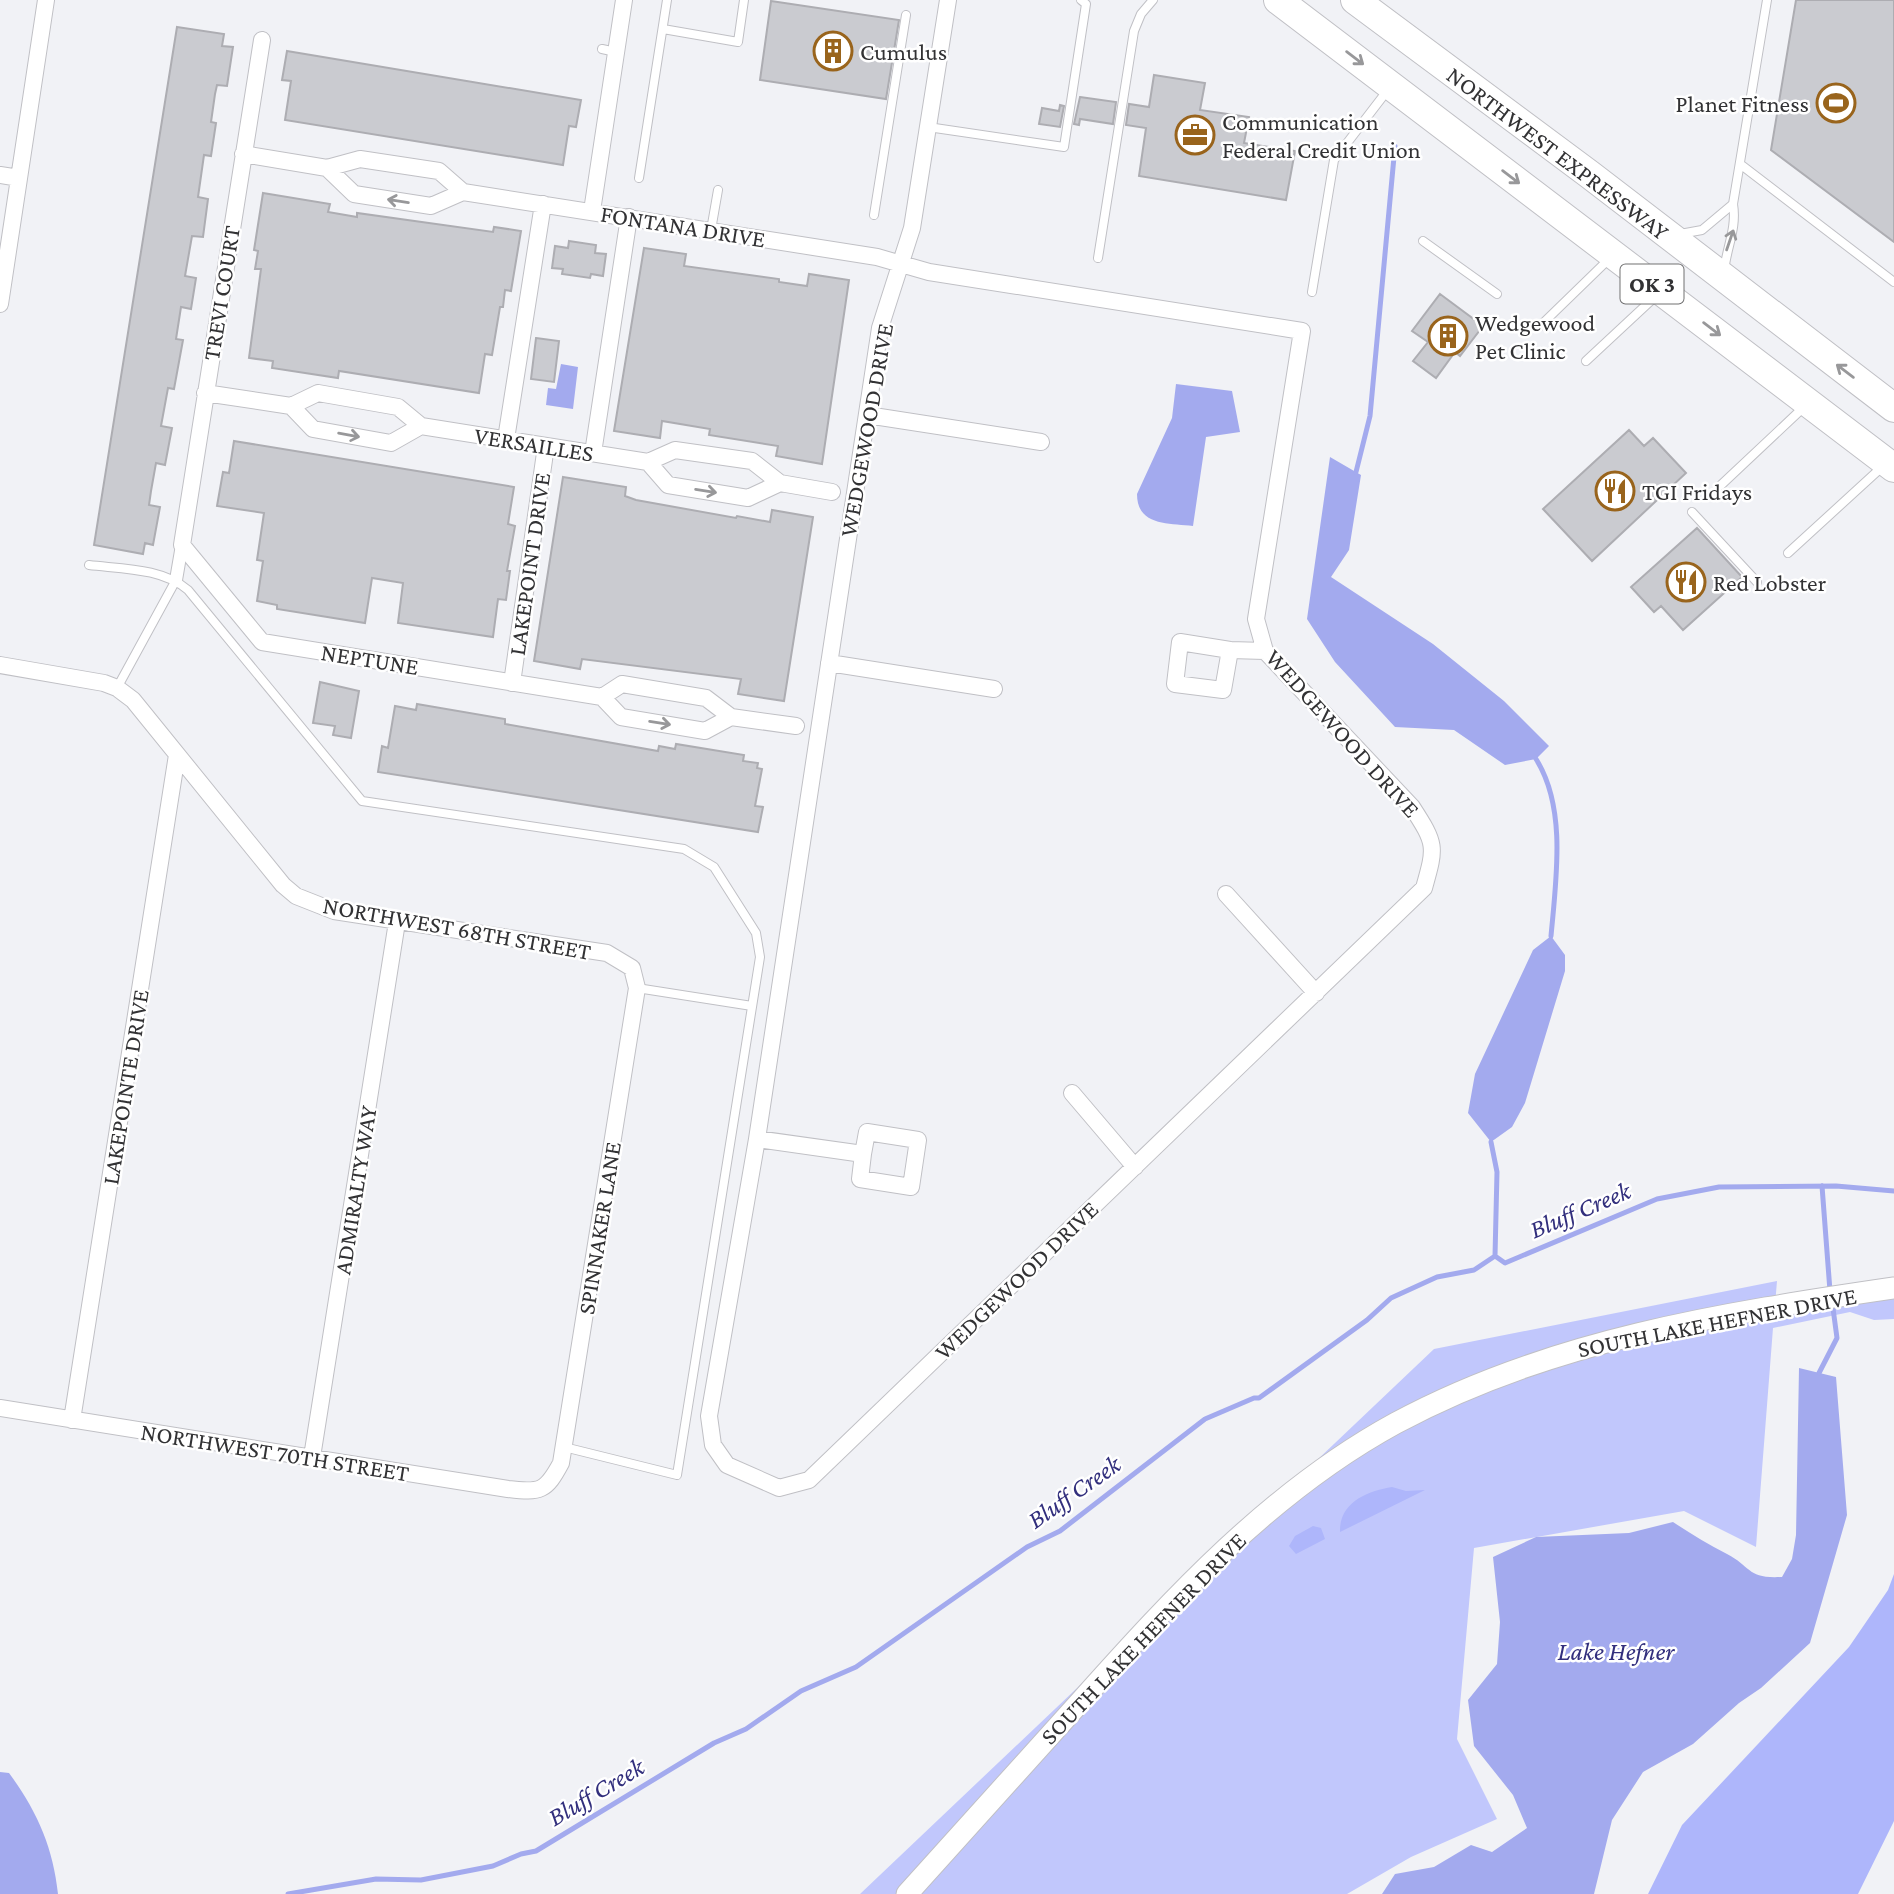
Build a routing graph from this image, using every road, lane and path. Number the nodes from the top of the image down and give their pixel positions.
1 (47, 0) edge
2 (624, 0) edge
3 (667, 0) edge
4 (744, 0) edge
5 (948, 0) edge
6 (1081, 0) edge
7 (1153, 0) edge
8 (1278, 0) edge
9 (1354, 0) edge
10 (1767, 0) edge
11 (906, 15) dead end
12 (663, 29) junction
13 (262, 40) dead end
14 (1391, 86) junction
15 (928, 127) junction
16 (243, 154) junction
17 (1740, 164) junction
18 (327, 168) junction
19 (0, 175) edge
20 (19, 178) junction
21 (639, 178) dead end
22 (718, 190) dead end
23 (463, 192) junction
24 (543, 204) junction
25 (1733, 204) junction
26 (592, 211) junction
27 (874, 215) dead end
28 (629, 217) junction
29 (711, 230) junction
30 (1670, 236) junction
31 (1423, 241) dead end
32 (1614, 255) junction
33 (1098, 258) dead end
34 (903, 264) junction
35 (1723, 277) junction
36 (1894, 282) edge
37 (1662, 291) junction
38 (1312, 292) dead end
39 (1497, 294) dead end
40 (0, 304) edge
41 (1539, 327) dead end
42 (1586, 361) dead end
43 (205, 393) junction
44 (1808, 403) junction
45 (291, 406) junction
46 (1894, 408) edge
47 (867, 415) junction
48 (421, 426) junction
49 (506, 439) junction
50 (1041, 442) dead end
51 (546, 446) junction
52 (593, 453) junction
53 (648, 462) junction
54 (1890, 465) edge
55 (780, 483) junction
56 (1721, 485) dead end
57 (832, 492) dead end
58 (1692, 512) dead end
59 (182, 545) junction
60 (1788, 553) dead end
61 (89, 565) dead end
62 (176, 580) junction
63 (1757, 582) dead end
64 (1230, 650) dead end
65 (1265, 651) junction
66 (829, 663) junction
67 (0, 665) edge
68 (512, 683) junction
69 (117, 688) junction
70 (994, 689) dead end
71 (601, 696) junction
72 (731, 717) junction
73 (796, 726) dead end
74 (177, 755) junction
75 (1226, 894) dead end
76 (397, 922) junction
77 (632, 968) joint
78 (637, 988) junction
79 (1315, 993) junction
80 (752, 1006) junction
81 (1072, 1093) dead end
82 (757, 1139) junction
83 (863, 1154) junction
84 (1135, 1167) junction
85 (1894, 1288) edge
86 (0, 1408) edge
87 (72, 1420) junction
88 (564, 1447) junction
89 (312, 1457) junction
90 (550, 1485) joint
91 (907, 1894) edge

1 - 20 street
2 - 26 street
3 - 12 lane
4 - 12 lane
5 - 15 street, WEDGEWOOD DRIVE
6 - 15 lane
7 - 33 lane
8 -> 14 highway, NORTHWEST EXPRESSWAY / OK 3
9 - 30 highway, NORTHWEST EXPRESSWAY / OK 3
10 - 17 lane
11 - 27 lane
12 - 21 lane
13 - 16 street, TREVI COURT
14 -> 32 highway, NORTHWEST EXPRESSWAY / OK 3
14 - 38 lane
15 - 34 street, WEDGEWOOD DRIVE
16 - 18 street, FONTANA DRIVE
16 - 43 street, TREVI COURT
17 - 25 lane
17 - 36 lane
18 - 23 street, FONTANA DRIVE
23 -> 18 street
19 - 20 street
20 - 40 street
22 - 29 lane
23 - 24 street, FONTANA DRIVE
24 - 26 street, FONTANA DRIVE
24 - 49 street
25 - 30 lane
35 -> 25 lane
26 - 28 street, FONTANA DRIVE
28 - 29 street, FONTANA DRIVE
28 - 52 street
29 - 34 street, FONTANA DRIVE
30 - 35 highway, NORTHWEST EXPRESSWAY / OK 3
31 - 39 lane
32 - 37 highway, NORTHWEST EXPRESSWAY / OK 3
32 - 41 lane
34 - 47 street, WEDGEWOOD DRIVE
34 - 65 street, WEDGEWOOD DRIVE
46 -> 35 highway, NORTHWEST EXPRESSWAY / OK 3
37 - 42 lane
37 -> 44 highway, NORTHWEST EXPRESSWAY / OK 3
43 - 45 street, VERSAILLES
43 - 59 street, TREVI COURT
44 - 54 highway, NORTHWEST EXPRESSWAY / OK 3
44 - 56 lane
45 - 48 street, VERSAILLES
45 -> 48 street
47 - 50 street
47 - 66 street, WEDGEWOOD DRIVE
48 - 49 street, VERSAILLES
49 - 51 street, VERSAILLES
51 - 52 street, VERSAILLES
51 - 68 street, LAKEPOINT DRIVE
52 - 53 street, VERSAILLES
53 - 55 street, VERSAILLES
53 -> 55 street
54 - 60 lane
55 - 57 street, VERSAILLES
58 - 63 lane
59 - 62 street
59 - 68 street, NEPTUNE
61 - 62 lane
62 - 69 lane
62 - 80 lane
64 - 65 street
65 - 79 street, WEDGEWOOD DRIVE
66 - 70 street
66 - 82 street, WEDGEWOOD DRIVE
67 - 69 street
68 - 71 street, NEPTUNE
69 - 74 street, NORTHWEST 68TH STREET
71 - 72 street, NEPTUNE
71 -> 72 street
72 - 73 street, NEPTUNE
74 - 76 street, NORTHWEST 68TH STREET
74 - 87 street, LAKEPOINTE DRIVE
75 - 79 street
76 - 77 street, NORTHWEST 68TH STREET
76 - 89 street, ADMIRALTY WAY
77 - 78 street, SPINNAKER LANE
78 - 80 lane
78 - 88 street, SPINNAKER LANE
79 - 84 street, WEDGEWOOD DRIVE
80 - 88 lane
81 - 84 street
82 - 83 street
82 - 84 street, WEDGEWOOD DRIVE
83 - 83 street
85 - 91 street, SOUTH LAKE HEFNER DRIVE
86 - 87 street, NORTHWEST 70TH STREET
87 - 89 street, NORTHWEST 70TH STREET
88 - 90 street, SPINNAKER LANE
89 - 90 street, NORTHWEST 70TH STREET

